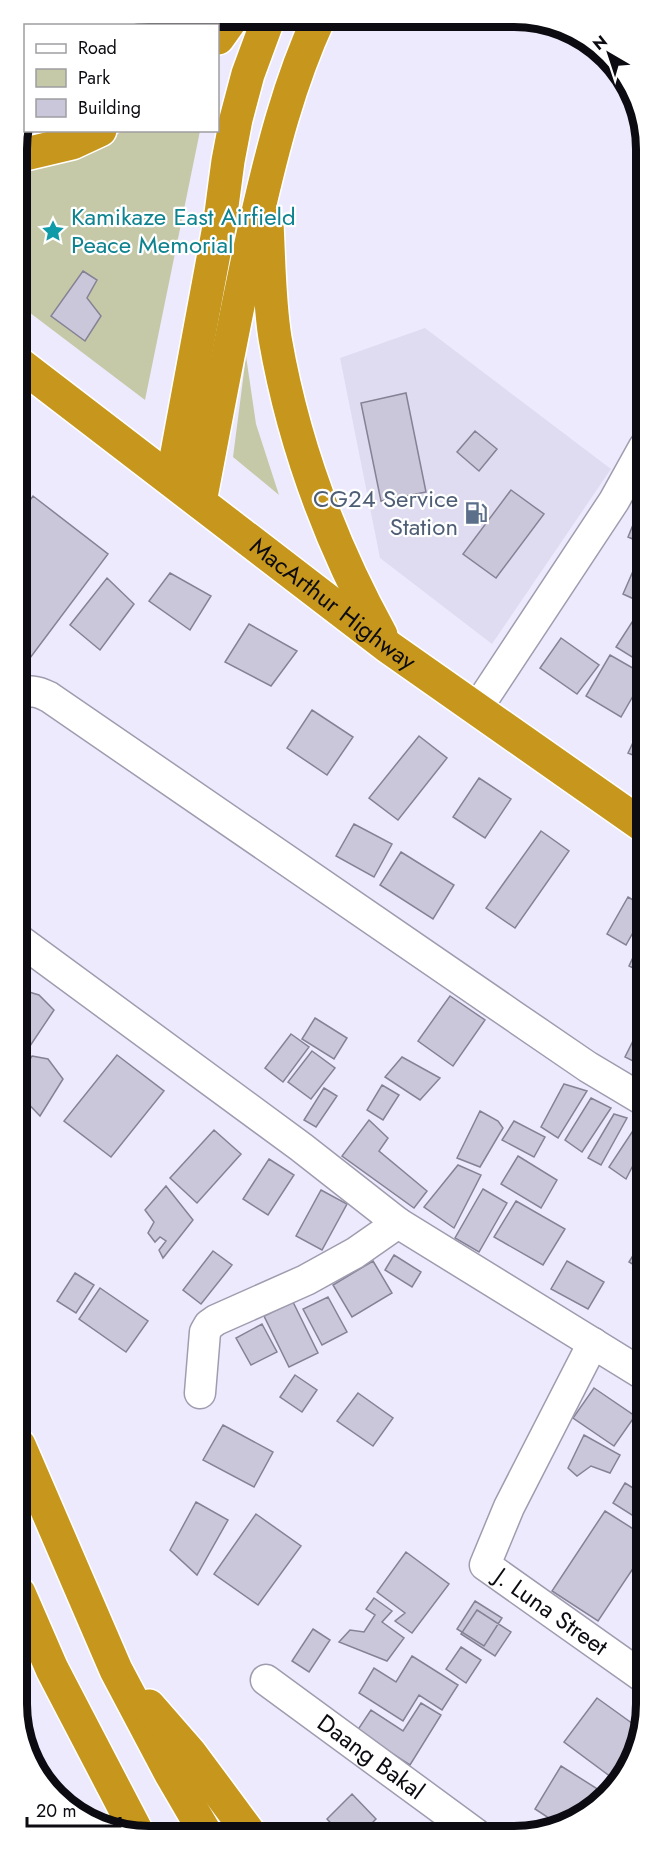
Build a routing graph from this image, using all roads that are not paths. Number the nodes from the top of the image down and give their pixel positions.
1 (265, 27) edge
2 (315, 27) edge
3 (96, 132) edge
4 (27, 154) edge
5 (265, 180) junction
6 (27, 368) edge
7 (636, 461) edge
8 (172, 480) junction
9 (200, 502) junction
10 (387, 646) junction
11 (27, 692) edge
12 (476, 710) junction
13 (636, 821) edge
14 (27, 946) edge
15 (636, 1096) edge
16 (398, 1223) junction
17 (593, 1343) junction
18 (636, 1370) edge
19 (200, 1393) dead end
20 (27, 1464) edge
21 (27, 1611) edge
22 (116, 1670) junction
23 (636, 1672) edge
24 (266, 1680) dead end
25 (133, 1825) edge
26 (201, 1826) edge
27 (244, 1826) edge
28 (465, 1826) edge

1 - 8 highway
2 - 5 highway
3 - 4 highway
5 - 9 highway
5 - 10 highway
6 - 8 highway, MacArthur Highway
7 - 12 street
8 - 9 highway, MacArthur Highway
9 - 10 highway, MacArthur Highway
10 - 12 highway, MacArthur Highway
11 - 15 street
12 - 13 highway, MacArthur Highway
14 - 16 street
16 - 17 street
16 - 19 street
17 - 18 street
17 - 23 street, J. Luna Street
20 - 22 highway
21 - 25 highway
22 - 26 highway
22 - 27 highway
24 - 28 street, Daang Bakal

